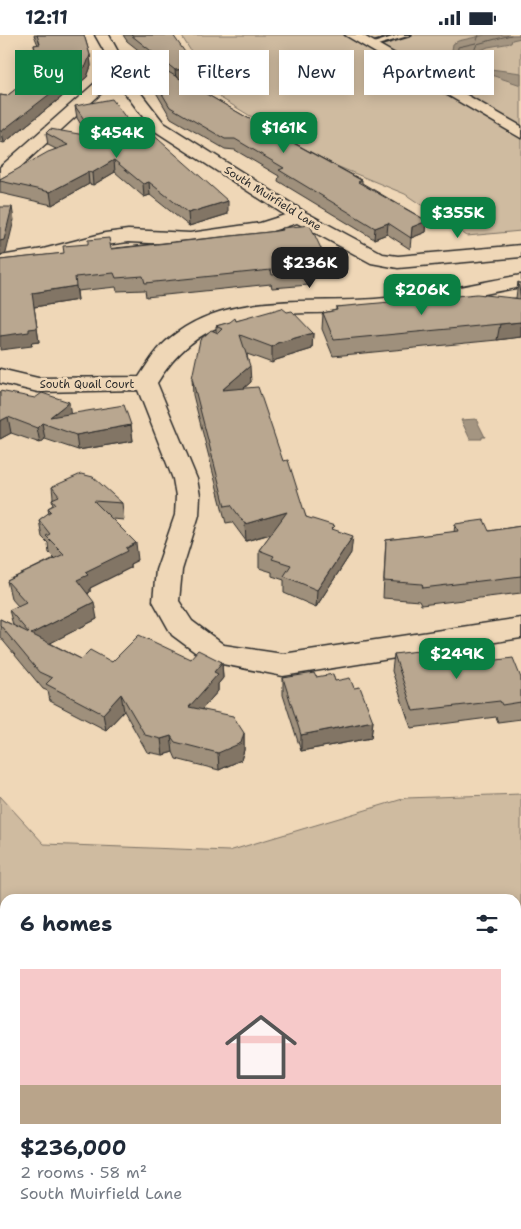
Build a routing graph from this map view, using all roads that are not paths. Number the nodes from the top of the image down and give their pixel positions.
1 (102, 35) edge
2 (352, 35) edge
3 (407, 35) edge
4 (370, 45) junction
5 (111, 50) edge
6 (92, 94) edge
7 (135, 95) edge
8 (521, 133) edge
9 (0, 176) edge
10 (299, 216) junction
11 (521, 251) edge
12 (0, 262) edge
13 (521, 281) edge
14 (0, 376) edge
15 (146, 383) junction
16 (521, 628) edge

1 - 5 street, South Muirfield Lane
2 - 4 street
3 - 4 lane
4 - 8 street
6 - 9 street
7 - 10 street, South Muirfield Lane
10 - 11 street, South Muirfield Lane
10 - 12 street
13 - 15 street
14 - 15 street, South Quail Court
15 - 16 street

